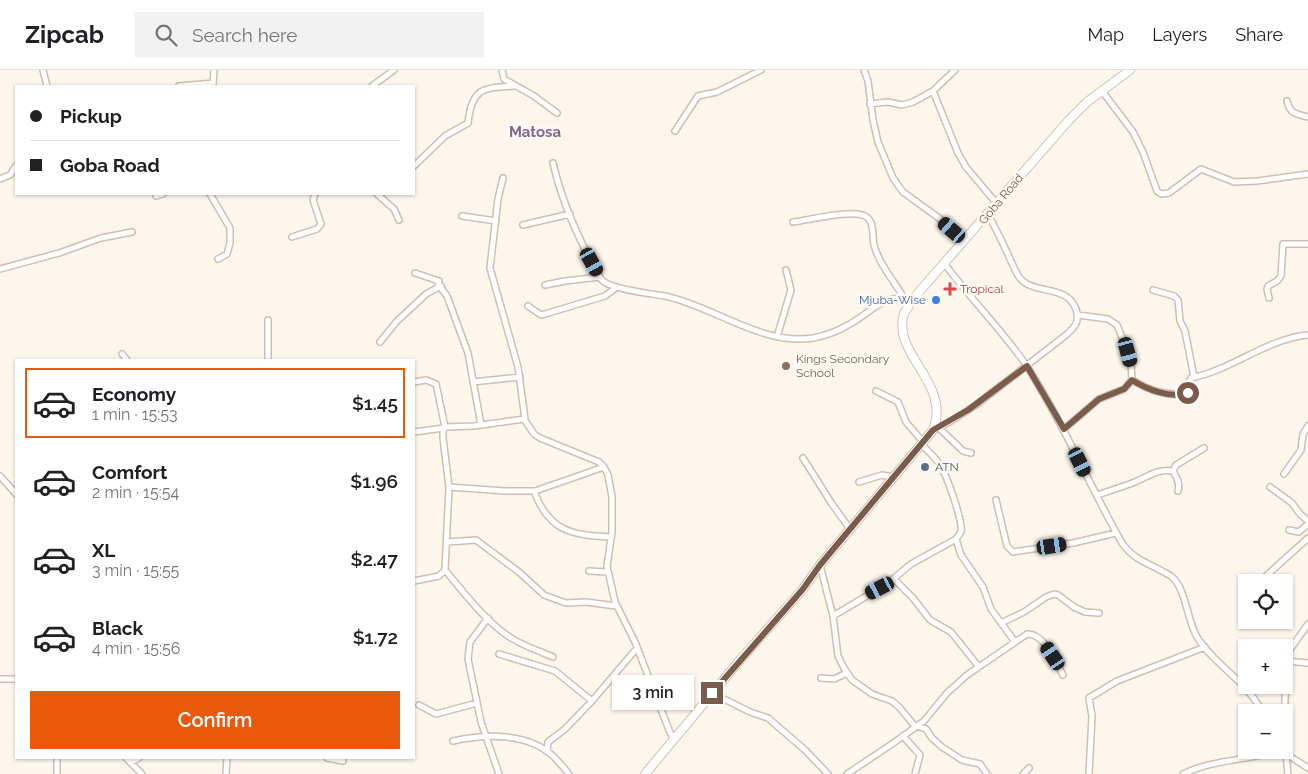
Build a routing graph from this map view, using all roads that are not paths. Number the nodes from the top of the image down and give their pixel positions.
1 (43, 70) edge
2 (214, 70) edge
3 (394, 70) edge
4 (502, 70) edge
5 (761, 70) edge
6 (864, 70) edge
7 (954, 70) edge
8 (1130, 70) edge
9 (47, 85) edge
10 (213, 85) edge
11 (373, 85) edge
12 (516, 86) junction
13 (933, 91) junction
14 (1102, 91) junction
15 (1287, 101) dead end
16 (870, 104) junction
17 (558, 113) dead end
18 (1308, 117) edge
19 (675, 130) dead end
20 (553, 163) dead end
21 (415, 165) edge
22 (15, 168) edge
23 (1308, 174) edge
24 (503, 178) dead end
25 (0, 179) edge
26 (160, 195) edge
27 (211, 195) edge
28 (314, 195) edge
29 (378, 195) edge
30 (156, 196) dead end
31 (997, 204) junction
32 (570, 214) junction
33 (988, 215) junction
34 (462, 216) dead end
35 (400, 220) dead end
36 (496, 221) junction
37 (793, 222) dead end
38 (523, 225) dead end
39 (132, 232) dead end
40 (292, 237) dead end
41 (963, 242) junction
42 (1308, 244) edge
43 (218, 259) dead end
44 (944, 263) junction
45 (0, 269) edge
46 (786, 270) dead end
47 (415, 273) dead end
48 (600, 277) junction
49 (544, 285) dead end
50 (442, 286) junction
51 (617, 287) junction
52 (1153, 290) dead end
53 (1269, 298) dead end
54 (908, 299) junction
55 (528, 306) dead end
56 (1078, 315) junction
57 (268, 320) dead end
58 (1308, 335) edge
59 (777, 337) junction
60 (380, 342) dead end
61 (122, 354) dead end
62 (126, 359) edge
63 (268, 359) edge
64 (1027, 366) junction
65 (520, 377) junction
66 (1194, 378) junction
67 (1132, 380) junction
68 (415, 382) edge
69 (473, 382) junction
70 (876, 391) dead end
71 (525, 419) junction
72 (481, 425) junction
73 (1308, 426) edge
74 (445, 428) junction
75 (936, 429) junction
76 (1064, 429) junction
77 (415, 432) edge
78 (922, 443) junction
79 (1204, 448) dead end
80 (971, 453) dead end
81 (803, 458) dead end
82 (604, 466) junction
83 (1173, 471) junction
84 (1284, 474) dead end
85 (0, 476) edge
86 (893, 477) junction
87 (859, 482) dead end
88 (449, 487) junction
89 (1270, 487) dead end
90 (534, 491) junction
91 (1178, 491) dead end
92 (15, 493) edge
93 (1097, 495) junction
94 (996, 500) dead end
95 (1308, 523) edge
96 (850, 529) junction
97 (1289, 530) dead end
98 (1116, 533) junction
99 (611, 537) junction
100 (1308, 538) edge
101 (956, 539) junction
102 (447, 542) junction
103 (820, 565) junction
104 (445, 570) junction
105 (589, 571) dead end
106 (608, 572) junction
107 (1268, 574) edge
108 (894, 579) junction
109 (415, 581) edge
110 (616, 606) junction
111 (1099, 613) dead end
112 (833, 616) junction
113 (488, 618) junction
114 (1001, 623) junction
115 (1308, 624) edge
116 (1015, 642) junction
117 (1293, 645) edge
118 (1205, 647) junction
119 (637, 648) junction
120 (499, 654) dead end
121 (554, 657) dead end
122 (1293, 662) edge
123 (1308, 663) edge
124 (979, 667) junction
125 (847, 673) junction
126 (1063, 675) dead end
127 (822, 678) dead end
128 (15, 679) edge
129 (0, 680) edge
130 (712, 693) junction
131 (592, 701) junction
132 (477, 703) junction
133 (1257, 704) edge
134 (419, 706) dead end
135 (915, 726) junction
136 (485, 736) junction
137 (903, 736) junction
138 (674, 740) junction
139 (453, 741) dead end
140 (547, 751) junction
141 (127, 759) edge
142 (137, 759) edge
143 (227, 759) edge
144 (335, 759) edge
145 (1238, 759) edge
146 (1286, 759) edge
147 (1293, 759) edge
148 (343, 760) dead end
149 (57, 761) dead end
150 (131, 762) junction
151 (1029, 768) dead end
152 (1308, 768) edge
153 (57, 774) edge
154 (142, 774) edge
155 (226, 774) edge
156 (499, 774) edge
157 (569, 774) edge
158 (645, 774) edge
159 (828, 774) edge
160 (846, 774) edge
161 (915, 774) edge
162 (987, 774) edge
163 (1023, 774) edge
164 (1089, 774) edge
165 (1183, 774) edge
166 (1288, 774) edge

1 - 9 street
2 - 10 street
3 - 11 street
4 - 12 street
5 - 19 street
6 - 16 street
7 - 13 street
8 - 14 main road, Goba Road
12 - 17 street
12 - 21 street
13 - 16 street
13 - 31 street
14 - 23 street
14 - 31 main road, Goba Road
15 - 18 street
16 - 41 street
20 - 32 street
22 - 25 street
24 - 36 street
26 - 30 street
27 - 43 street
28 - 40 street
29 - 35 street
31 - 33 main road, Goba Road
32 - 38 street
32 - 48 street
33 - 41 main road, Goba Road
33 - 56 street
34 - 36 street
36 - 65 street
37 - 54 street
39 - 45 street
41 - 44 main road, Goba Road
42 - 53 street
44 - 54 main road, Goba Road
44 - 64 street
46 - 59 street
47 - 50 street
48 - 49 street
48 - 51 street
50 - 60 street
50 - 69 street
51 - 55 street
51 - 59 street
52 - 66 street
54 - 59 street
54 - 75 main road, Goba Road
56 - 64 street
56 - 67 street
57 - 63 street
58 - 66 street
61 - 62 street
64 - 75 street
64 - 76 street
65 - 69 street
65 - 71 street
66 - 67 street
67 - 76 street
68 - 74 street
69 - 72 street
70 - 78 street
71 - 72 street
71 - 82 street
72 - 74 street
73 - 84 street
74 - 77 street
74 - 88 street
75 - 78 main road
75 - 80 street
76 - 93 street
78 - 86 main road
78 - 101 street
79 - 83 street
81 - 96 street
82 - 90 street
82 - 99 street
83 - 91 street
83 - 93 street
85 - 92 street
86 - 87 street
86 - 96 main road
88 - 90 street
88 - 102 street
89 - 95 street
90 - 99 street
93 - 98 street
94 - 98 street
95 - 97 street
96 - 103 main road
98 - 118 street
99 - 106 street
100 - 107 street
101 - 108 street
101 - 114 street
102 - 104 street
102 - 110 street
103 - 112 street
103 - 130 main road
104 - 109 street
104 - 113 street
105 - 106 street
106 - 110 street
108 - 112 street
108 - 124 street
110 - 119 street
111 - 114 street
112 - 125 street
113 - 121 street
113 - 132 street
114 - 116 street
115 - 117 street
116 - 124 street
116 - 126 street
118 - 133 street
118 - 164 street
119 - 131 street
119 - 138 street
120 - 131 street
122 - 123 street
124 - 135 street
125 - 127 street
125 - 135 street
128 - 129 street
130 - 138 main road
130 - 159 street
131 - 140 street
132 - 134 street
132 - 136 street
135 - 137 street
135 - 162 street
136 - 139 street
136 - 140 street
136 - 156 street
137 - 160 street
137 - 161 street
138 - 158 main road
140 - 157 street
141 - 150 street
142 - 150 street
143 - 155 street
144 - 148 street
145 - 165 street
146 - 166 street
147 - 152 street
149 - 153 street
150 - 154 street
151 - 163 street

